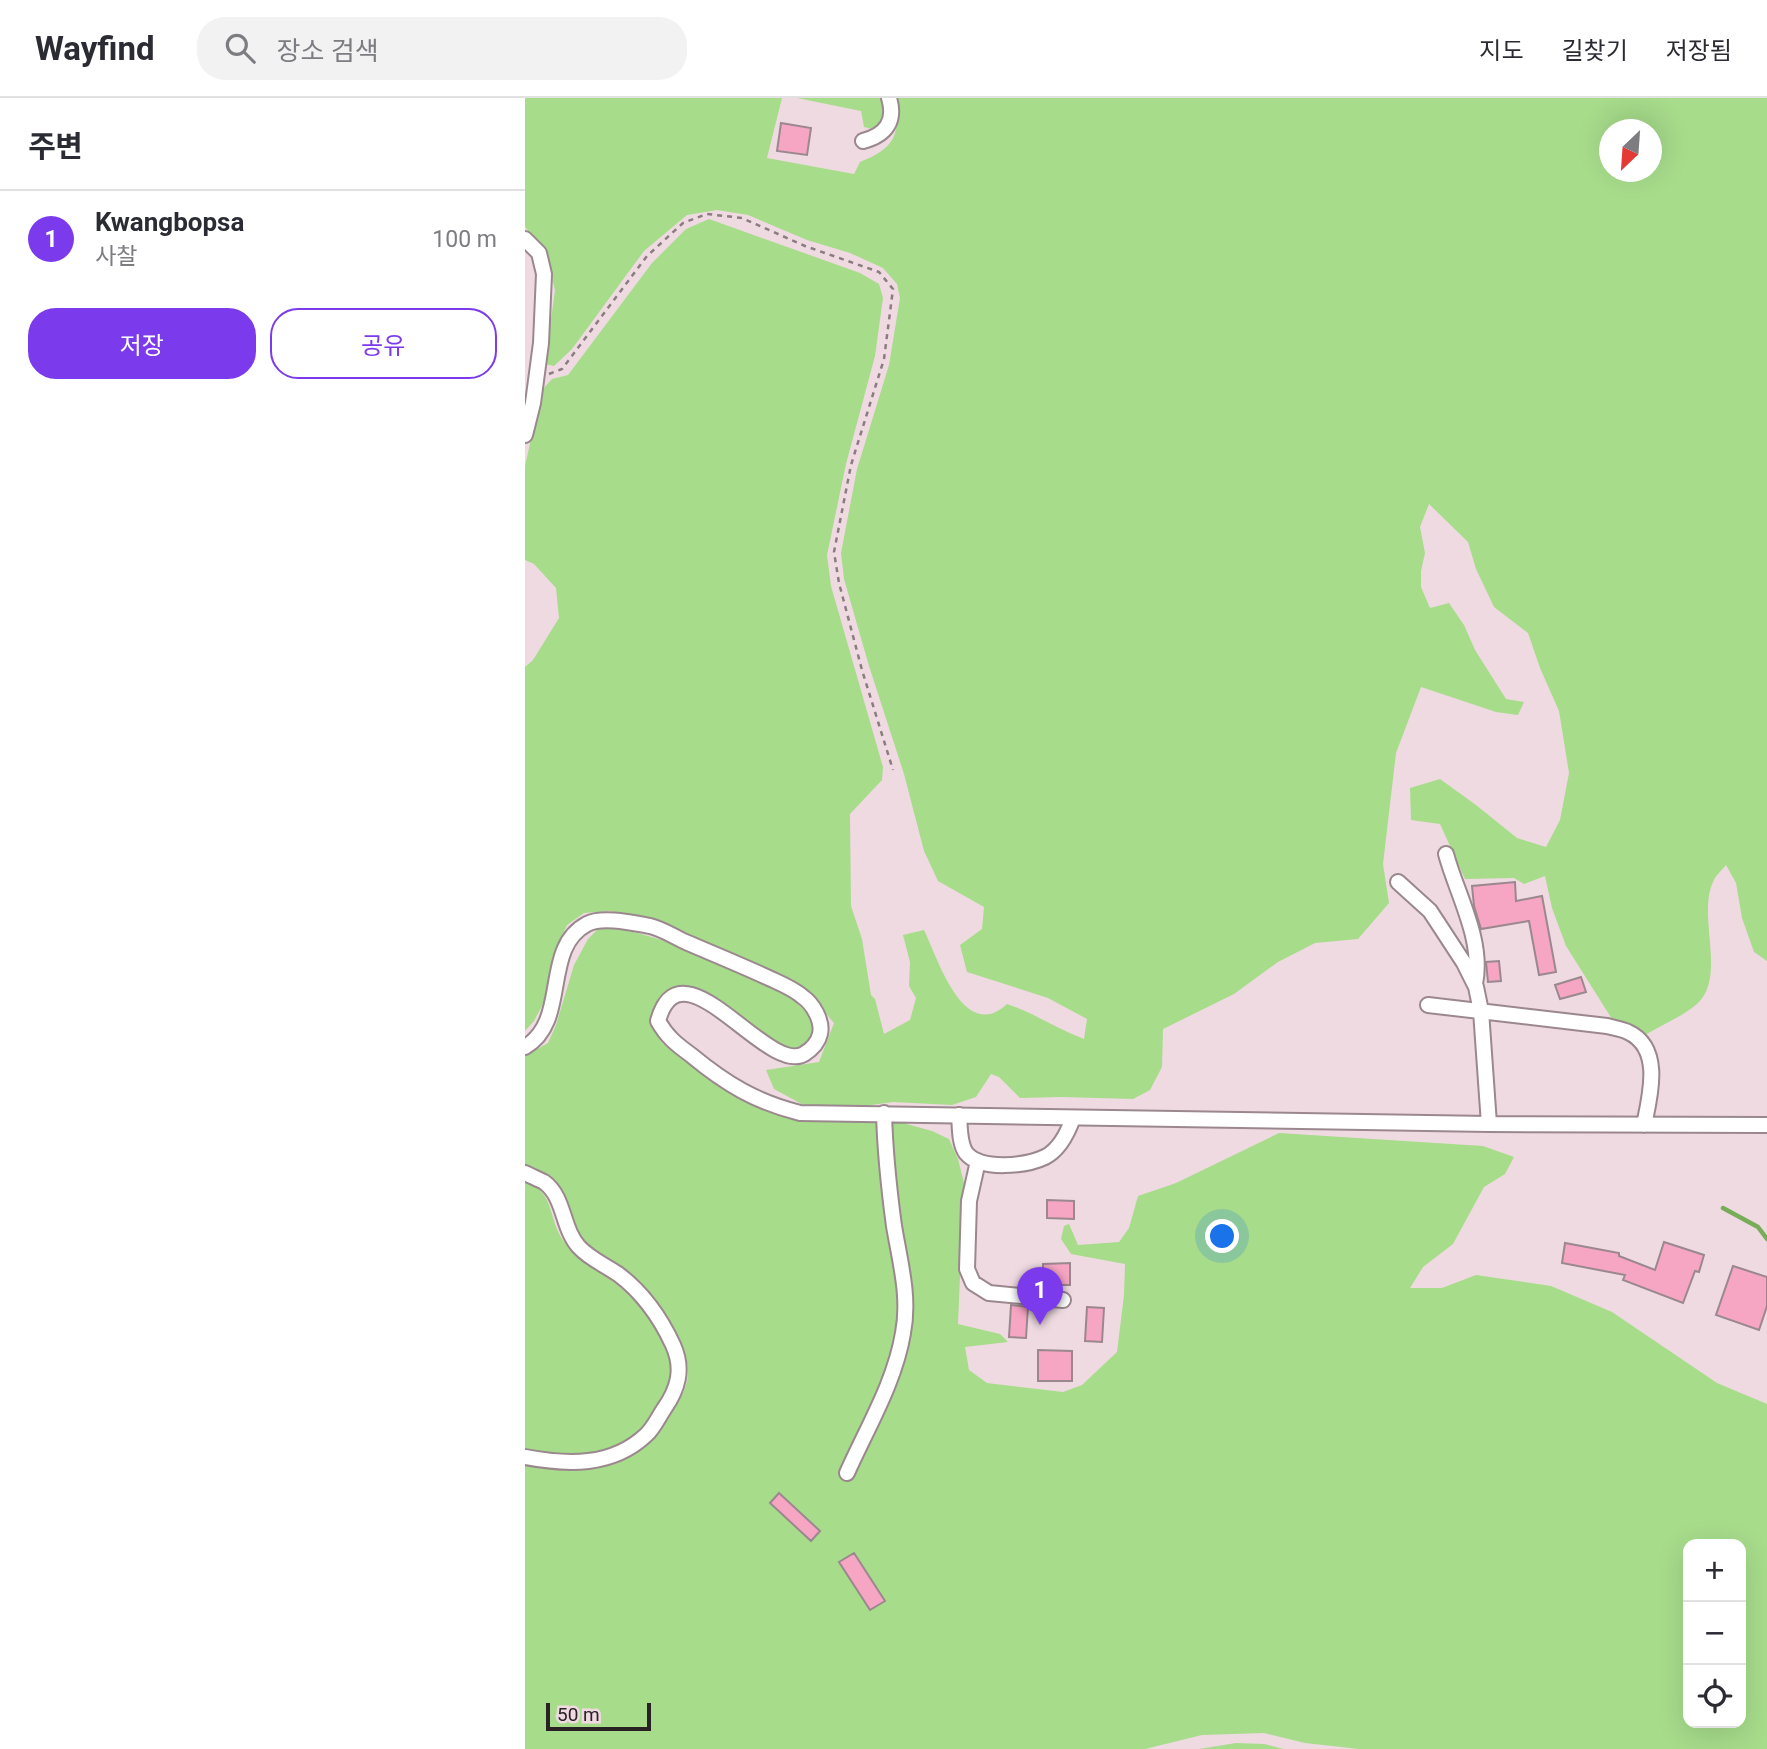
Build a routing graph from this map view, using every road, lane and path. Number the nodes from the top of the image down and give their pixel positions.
1 (889, 98) edge
2 (863, 141) dead end
3 (525, 239) edge
4 (536, 379) junction
5 (525, 435) edge
6 (893, 770) dead end
7 (1446, 854) dead end
8 (1398, 881) dead end
9 (1475, 985) junction
10 (1429, 1005) dead end
11 (1481, 1012) junction
12 (525, 1047) edge
13 (884, 1113) junction
14 (959, 1115) junction
15 (1073, 1118) junction
16 (1489, 1124) junction
17 (1644, 1125) junction
18 (1767, 1125) edge
19 (978, 1161) junction
20 (525, 1173) edge
21 (1063, 1300) dead end
22 (525, 1457) edge
23 (847, 1473) dead end

1 - 2 street
3 - 4 street
4 - 5 street
4 - 6 path
7 - 9 street
8 - 9 street
9 - 11 street
10 - 11 street
11 - 16 street
11 - 17 street
12 - 13 street
13 - 14 street
13 - 23 street
14 - 15 street
14 - 19 street
15 - 16 street
15 - 19 street
16 - 17 street
17 - 18 street
19 - 21 street
20 - 22 street

